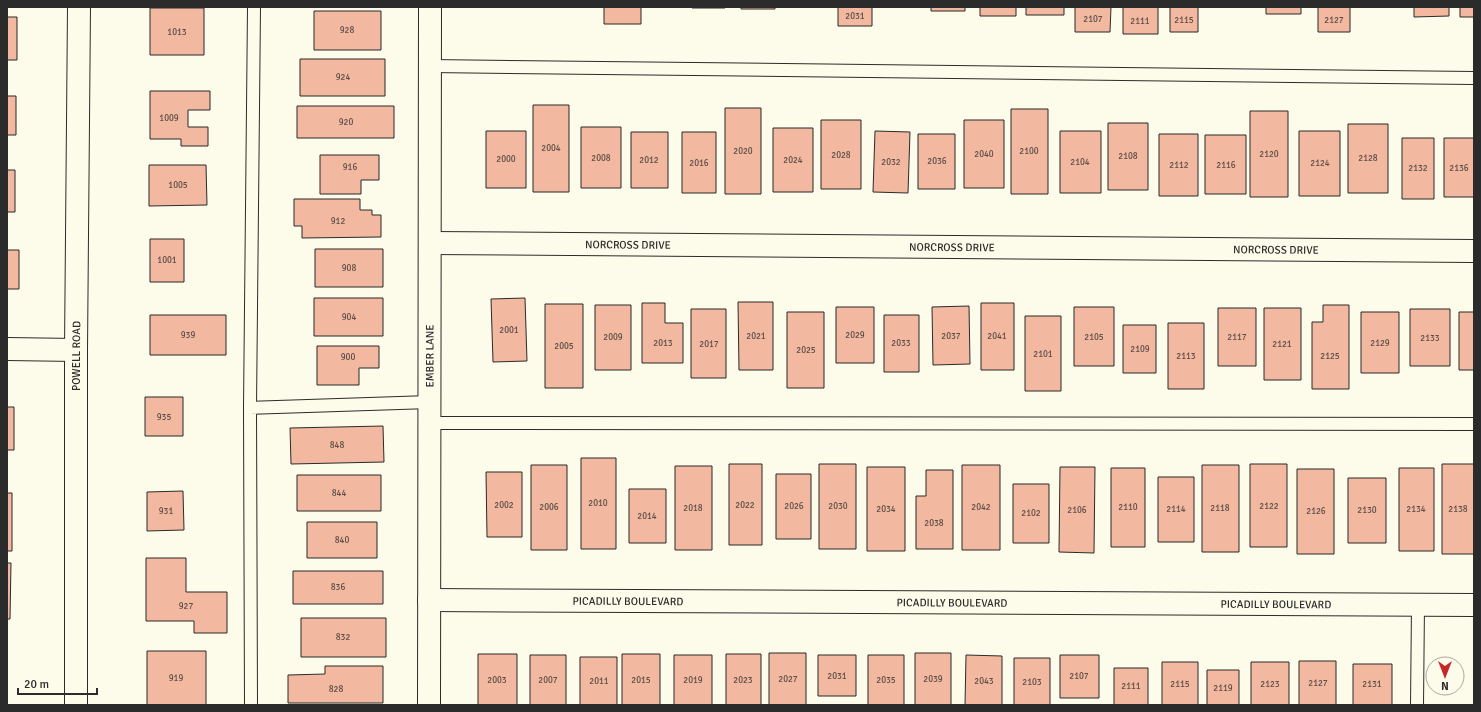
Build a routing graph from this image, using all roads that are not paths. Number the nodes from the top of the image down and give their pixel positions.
1 (79, 7) edge
2 (254, 7) edge
3 (430, 7) edge
4 (430, 66) junction
5 (1474, 78) edge
6 (430, 244) junction
7 (1474, 252) edge
8 (7, 349) edge
9 (76, 350) junction
10 (250, 408) junction
11 (430, 412) junction
12 (1474, 424) edge
13 (429, 600) junction
14 (1418, 605) junction
15 (1474, 605) edge
16 (76, 705) edge
17 (251, 705) edge
18 (429, 705) edge
19 (1417, 705) edge

1 - 9 street, POWELL ROAD
2 - 10 lane
3 - 4 street, EMBER LANE
4 - 5 lane
4 - 6 street, EMBER LANE
6 - 7 street, NORCROSS DRIVE
6 - 11 street, EMBER LANE
8 - 9 street
9 - 16 street, POWELL ROAD
10 - 11 lane
10 - 17 lane
11 - 12 lane
11 - 13 street, EMBER LANE
13 - 14 street, PICADILLY BOULEVARD
13 - 18 street, EMBER LANE
14 - 15 street, PICADILLY BOULEVARD
14 - 19 lane

